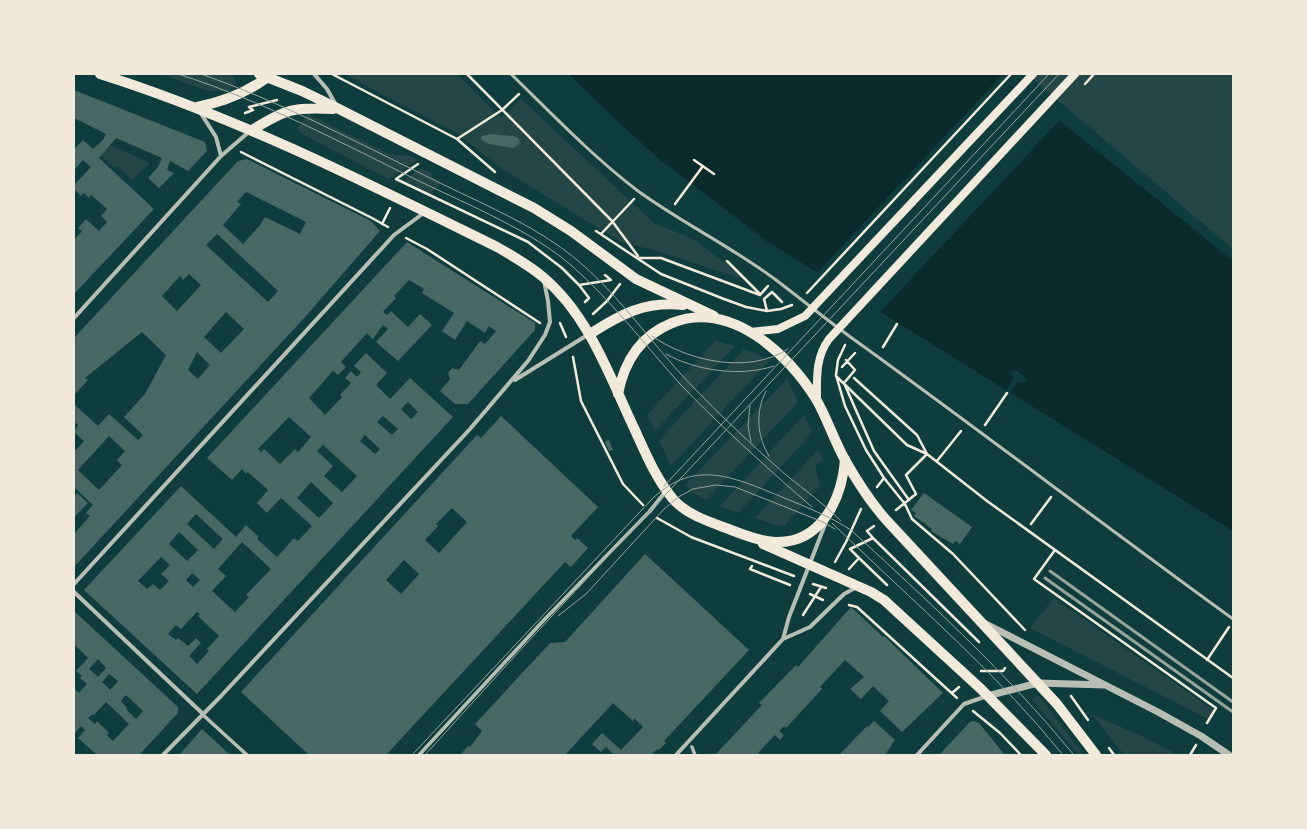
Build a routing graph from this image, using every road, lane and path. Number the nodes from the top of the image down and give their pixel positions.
1 (100, 74) edge
2 (314, 74) edge
3 (332, 74) edge
4 (467, 74) edge
5 (511, 74) edge
6 (1011, 74) edge
7 (1032, 74) edge
8 (1075, 74) edge
9 (266, 75) edge
10 (289, 86) junction
11 (525, 88) junction
12 (196, 107) junction
13 (339, 109) junction
14 (502, 110) junction
15 (233, 122) junction
16 (252, 130) junction
17 (221, 156) junction
18 (694, 160) dead end
19 (419, 164) dead end
20 (703, 166) junction
21 (714, 174) dead end
22 (640, 192) junction
23 (670, 211) junction
24 (425, 212) junction
25 (612, 221) junction
26 (601, 234) dead end
27 (640, 258) junction
28 (608, 259) junction
29 (628, 274) junction
30 (543, 276) junction
31 (579, 285) junction
32 (760, 295) dead end
33 (803, 297) dead end
34 (797, 301) dead end
35 (782, 302) dead end
36 (691, 306) junction
37 (575, 310) junction
38 (768, 311) junction
39 (74, 318) edge
40 (583, 322) junction
41 (727, 322) junction
42 (897, 324) dead end
43 (749, 332) junction
44 (590, 334) junction
45 (862, 346) junction
46 (841, 350) dead end
47 (877, 356) junction
48 (846, 361) junction
49 (842, 367) dead end
50 (836, 375) junction
51 (854, 378) dead end
52 (512, 382) junction
53 (844, 383) junction
54 (1007, 393) dead end
55 (618, 394) junction
56 (817, 402) junction
57 (961, 431) dead end
58 (980, 432) junction
59 (927, 454) junction
60 (845, 459) junction
61 (937, 462) junction
62 (884, 478) junction
63 (667, 490) junction
64 (1052, 495) dead end
65 (868, 498) junction
66 (909, 500) junction
67 (905, 504) junction
68 (830, 510) junction
69 (650, 511) joint
70 (885, 519) junction
71 (1031, 524) dead end
72 (745, 536) junction
73 (873, 538) junction
74 (1055, 550) junction
75 (809, 564) junction
76 (752, 566) dead end
77 (829, 573) junction
78 (841, 578) junction
79 (74, 584) edge
80 (859, 586) junction
81 (821, 587) dead end
82 (799, 589) junction
83 (74, 592) edge
84 (832, 604) junction
85 (1233, 621) edge
86 (982, 622) junction
87 (783, 639) junction
88 (981, 644) dead end
89 (1207, 660) junction
90 (1020, 663) junction
91 (1001, 664) dead end
92 (1005, 668) junction
93 (1233, 678) edge
94 (974, 682) junction
95 (1038, 683) junction
96 (1108, 685) junction
97 (952, 693) junction
98 (987, 696) junction
99 (964, 704) junction
100 (202, 714) junction
101 (1207, 723) dead end
102 (692, 747) dead end
103 (163, 755) edge
104 (247, 755) edge
105 (418, 755) edge
106 (676, 755) edge
107 (695, 755) edge
108 (917, 755) edge
109 (1021, 755) edge
110 (1046, 755) edge
111 (1096, 755) edge
112 (1229, 755) edge

1 - 12 main road
2 - 13 street
3 - 14 path
4 - 14 path
5 - 11 lane
6 - 33 path
7 - 43 main road
8 - 56 main road
9 - 10 main road
9 - 12 main road
10 - 13 main road
10 - 15 path
11 - 14 path
11 - 22 lane
12 - 15 main road
12 - 17 street
13 - 16 main road
13 - 28 main road
14 - 25 path
15 - 16 main road
16 - 17 street
16 - 24 main road
17 - 39 street
18 - 20 path
19 - 31 path
20 - 21 path
20 - 23 path
22 - 23 lane
22 - 25 path
23 - 45 lane
24 - 30 main road
24 - 79 street
25 - 26 path
25 - 27 path
27 - 28 path
27 - 29 path
27 - 32 path
27 - 38 path
28 - 29 main road
28 - 31 path
29 - 36 main road
29 - 40 path
30 - 37 main road
30 - 52 street
31 - 37 path
34 - 38 path
35 - 38 path
36 - 41 main road
36 - 44 main road
37 - 40 main road
37 - 40 path
40 - 44 main road
41 - 43 main road
41 - 55 main road
42 - 47 path
43 - 56 main road
44 - 52 street
44 - 55 main road
45 - 47 lane
45 - 48 path
46 - 50 path
47 - 58 lane
48 - 49 path
48 - 53 path
50 - 53 path
50 - 62 path
51 - 59 path
52 - 100 street
53 - 59 path
53 - 66 path
54 - 58 path
55 - 63 main road
56 - 60 main road
57 - 61 path
58 - 85 lane
59 - 61 path
59 - 66 path
60 - 65 main road
60 - 68 main road
61 - 74 path
62 - 65 path
62 - 67 path
63 - 69 street
63 - 72 main road
64 - 71 path
65 - 70 main road
65 - 77 path
66 - 67 path
67 - 70 path
68 - 72 main road
68 - 75 street
69 - 105 street
70 - 73 path
70 - 86 main road
72 - 75 main road
73 - 78 path
73 - 88 path
74 - 89 path
74 - 101 path
75 - 77 main road
75 - 82 street
76 - 82 path
77 - 78 main road
77 - 81 path
78 - 80 main road
80 - 84 street
80 - 94 main road
82 - 84 path
82 - 87 street
83 - 100 street
84 - 87 street
84 - 97 path
85 - 89 path
86 - 90 main road
86 - 96 street
87 - 106 street
89 - 93 path
90 - 92 path
90 - 95 main road
91 - 92 path
92 - 94 path
94 - 97 path
94 - 98 main road
95 - 96 street
95 - 98 street
95 - 111 main road
96 - 112 street
97 - 99 path
98 - 99 street
98 - 110 main road
99 - 108 street
99 - 109 path
100 - 103 street
100 - 104 street
102 - 107 street

